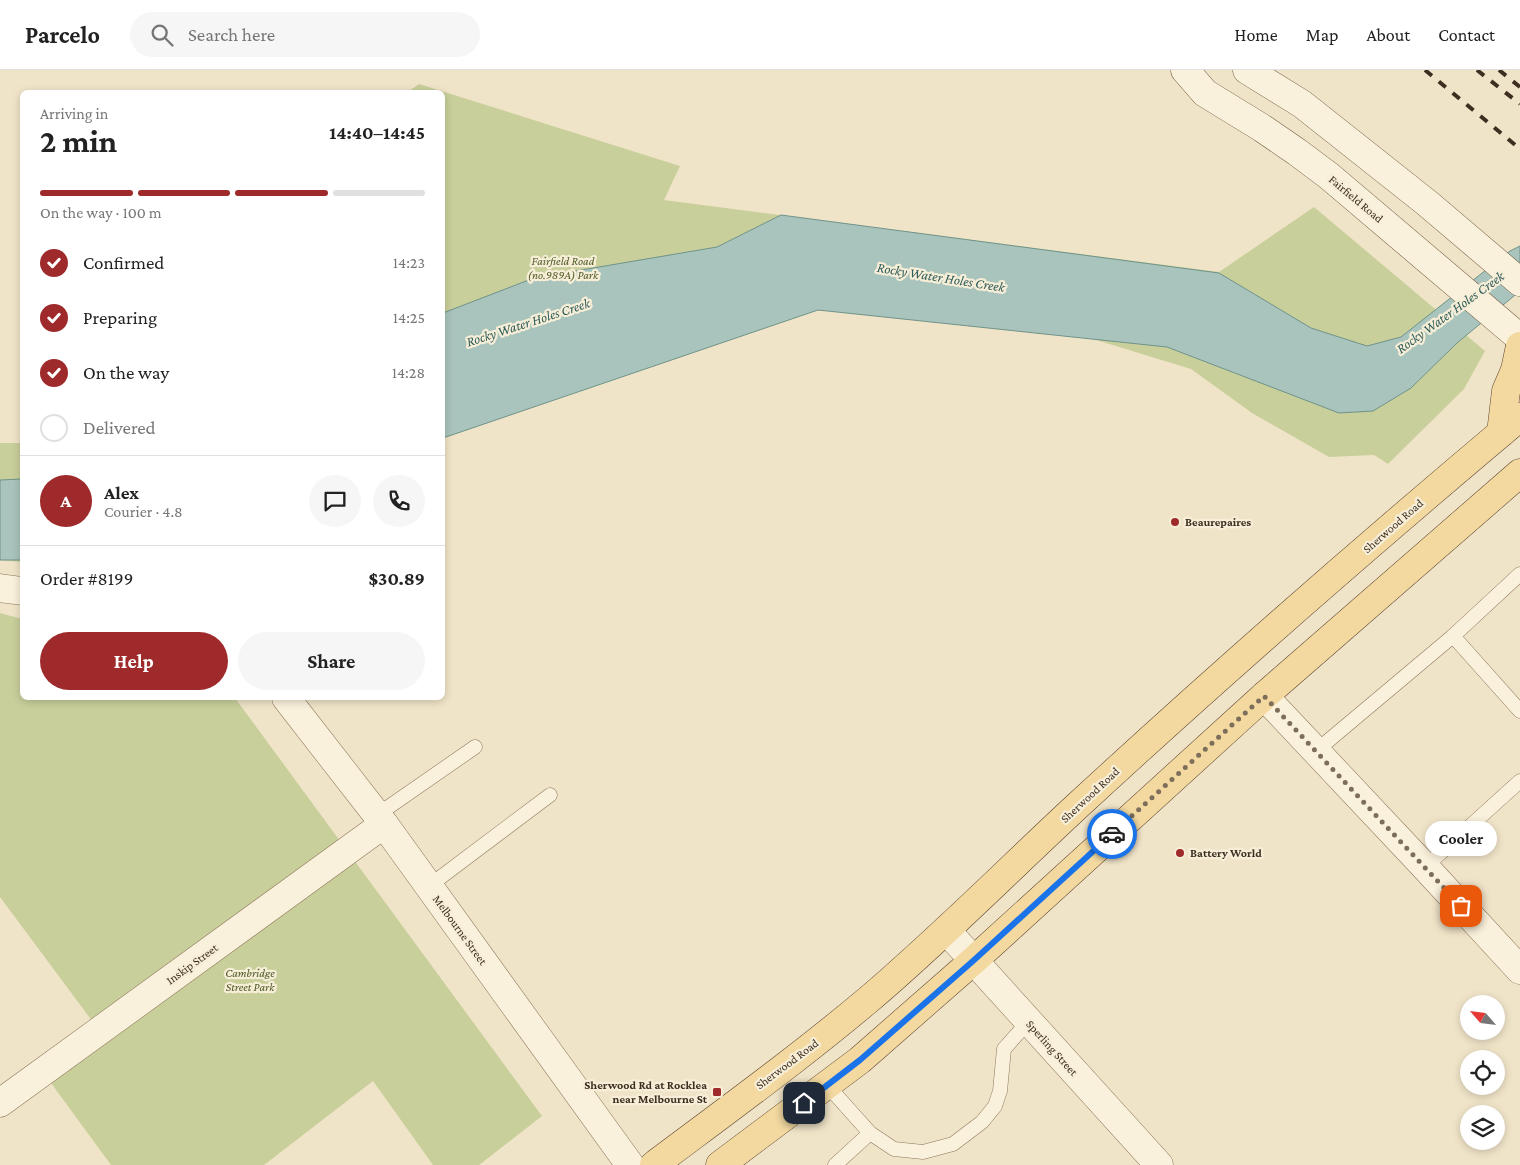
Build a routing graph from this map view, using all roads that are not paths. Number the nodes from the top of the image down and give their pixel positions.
1 (1184, 70) edge
2 (1247, 70) edge
3 (1520, 282) edge
4 (1516, 337) edge
5 (1510, 425) edge
6 (1520, 473) edge
7 (1520, 574) edge
8 (0, 588) edge
9 (20, 591) edge
10 (1453, 636) junction
11 (1264, 696) junction
12 (288, 700) edge
13 (1520, 711) edge
14 (475, 747) dead end
15 (1316, 751) junction
16 (1520, 781) edge
17 (550, 795) dead end
18 (380, 819) junction
19 (1425, 867) junction
20 (429, 886) junction
21 (946, 930) junction
22 (973, 961) junction
23 (1520, 970) edge
24 (1028, 1022) junction
25 (827, 1085) junction
26 (0, 1103) edge
27 (870, 1133) junction
28 (630, 1165) edge
29 (654, 1165) edge
30 (720, 1165) edge
31 (835, 1165) edge
32 (1159, 1165) edge

1 - 4 street, Fairfield Road
2 - 3 street
4 - 5 main road
5 - 21 main road, Sherwood Road
6 - 11 main road
7 - 10 lane
8 - 9 street
10 - 13 lane
10 - 15 lane
11 - 15 street
11 - 22 main road
12 - 18 street, Melbourne Street
14 - 18 lane
15 - 19 street
16 - 19 lane
17 - 20 lane
18 - 20 street, Melbourne Street
18 - 26 street, Inskip Street
19 - 23 street
20 - 28 street, Melbourne Street
21 - 22 street, Sperling Street
21 - 29 main road, Sherwood Road
22 - 24 street, Sperling Street
22 - 25 main road
24 - 27 lane
24 - 32 street, Sperling Street
25 - 27 lane
25 - 30 main road
27 - 31 lane

